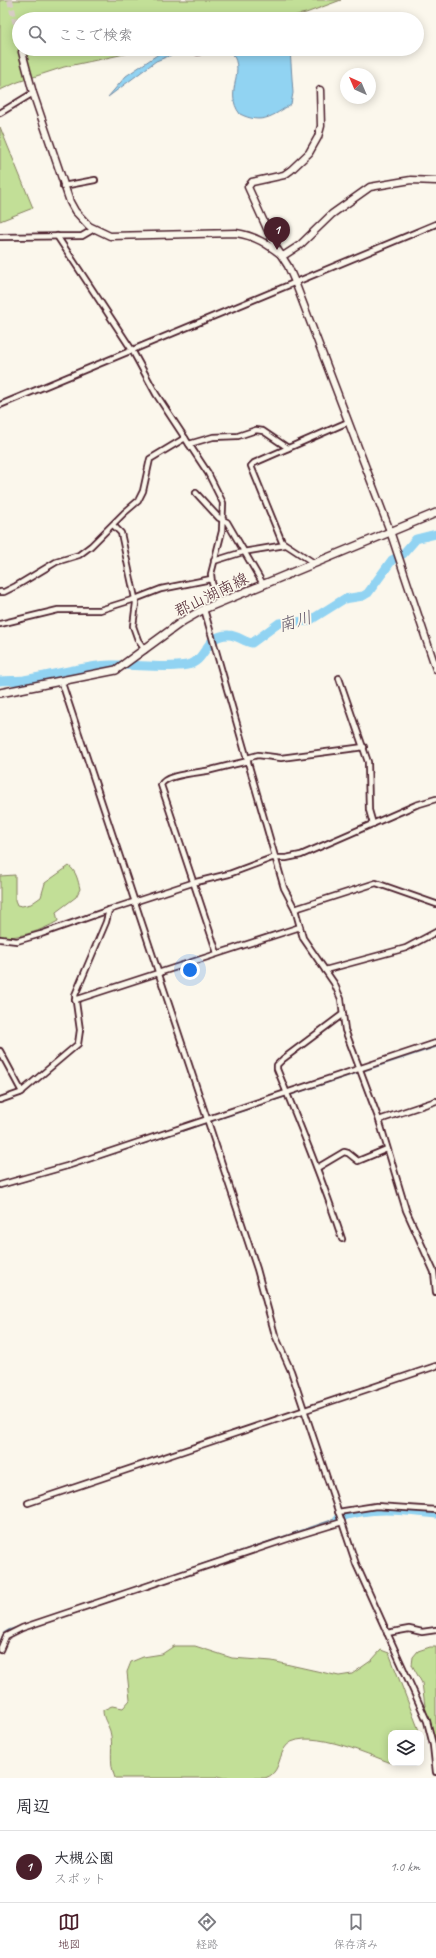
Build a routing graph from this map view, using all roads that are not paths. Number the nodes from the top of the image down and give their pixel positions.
1 (23, 56) edge
2 (320, 90) dead end
3 (33, 93) junction
4 (0, 113) edge
5 (95, 180) dead end
6 (436, 181) edge
7 (64, 186) junction
8 (436, 224) edge
9 (94, 229) junction
10 (57, 236) junction
11 (0, 237) edge
12 (283, 256) junction
13 (295, 282) junction
14 (132, 350) junction
15 (0, 405) edge
16 (348, 422) junction
17 (185, 438) junction
18 (189, 444) junction
19 (288, 448) junction
20 (196, 493) dead end
21 (436, 513) edge
22 (224, 520) junction
23 (113, 525) junction
24 (390, 532) junction
25 (285, 545) junction
26 (245, 552) junction
27 (214, 561) junction
28 (314, 563) junction
29 (211, 579) junction
30 (263, 584) junction
31 (0, 592) edge
32 (135, 599) junction
33 (220, 603) junction
34 (204, 610) junction
35 (0, 624) edge
36 (145, 650) junction
37 (436, 669) edge
38 (339, 678) dead end
39 (61, 680) junction
40 (0, 693) edge
41 (364, 747) junction
42 (247, 759) junction
43 (436, 799) edge
44 (373, 824) junction
45 (276, 858) junction
46 (192, 884) junction
47 (136, 902) junction
48 (436, 904) edge
49 (294, 909) junction
50 (109, 910) junction
51 (300, 927) junction
52 (436, 932) edge
53 (0, 939) edge
54 (217, 953) junction
55 (325, 970) junction
56 (159, 973) junction
57 (75, 1000) junction
58 (342, 1014) junction
59 (436, 1043) edge
60 (0, 1051) edge
61 (359, 1069) junction
62 (22, 1092) junction
63 (287, 1093) junction
64 (0, 1100) edge
65 (436, 1101) edge
66 (208, 1120) junction
67 (379, 1120) junction
68 (387, 1149) junction
69 (318, 1168) junction
70 (0, 1185) edge
71 (342, 1239) dead end
72 (436, 1292) edge
73 (436, 1366) edge
74 (304, 1410) junction
75 (28, 1503) dead end
76 (436, 1510) edge
77 (340, 1517) junction
78 (436, 1630) edge
79 (387, 1633) junction
80 (0, 1650) edge
81 (436, 1772) edge

1 - 3 street
2 - 12 street
3 - 4 street
3 - 7 street
5 - 7 street
6 - 12 street
7 - 9 street
8 - 13 street
9 - 10 street
9 - 12 street
10 - 11 street
10 - 14 street
12 - 13 street
13 - 14 street
13 - 16 street
14 - 15 street
14 - 17 street
16 - 19 street
16 - 24 street
17 - 18 street
17 - 23 street
18 - 19 street
18 - 22 street
19 - 25 street
20 - 22 street
21 - 24 main road, 郡山湖南線
22 - 26 street
22 - 27 street
23 - 31 street
23 - 32 street
24 - 28 main road, 郡山湖南線
24 - 37 street
25 - 26 street
25 - 28 street
26 - 27 street
26 - 30 street
27 - 29 street
28 - 30 main road, 郡山湖南線
29 - 32 street
29 - 33 street
30 - 33 main road, 郡山湖南線
32 - 35 street
32 - 36 street
33 - 34 main road, 郡山湖南線
34 - 36 main road, 郡山湖南線
34 - 42 street
36 - 39 main road, 郡山湖南線
38 - 41 street
39 - 40 main road, 郡山湖南線
39 - 47 street
41 - 42 street
41 - 44 street
42 - 45 street
42 - 46 street
43 - 44 street
44 - 45 street
45 - 46 street
45 - 49 street
46 - 47 street
46 - 54 street
47 - 50 street
47 - 56 street
48 - 49 street
49 - 51 street
50 - 53 street
50 - 57 street
51 - 54 street
51 - 55 street
52 - 55 street
54 - 56 street
55 - 58 street
56 - 57 street
56 - 66 street
57 - 62 street
58 - 61 street
58 - 63 street
59 - 61 street
60 - 62 street
61 - 63 street
61 - 67 street
62 - 64 street
63 - 66 street
63 - 69 street
65 - 67 street
66 - 70 street
66 - 74 street
67 - 68 street
68 - 69 street
68 - 72 street
69 - 71 street
73 - 74 street
74 - 75 street
74 - 77 street
76 - 77 street
77 - 79 street
77 - 80 street
78 - 79 street
79 - 81 street

